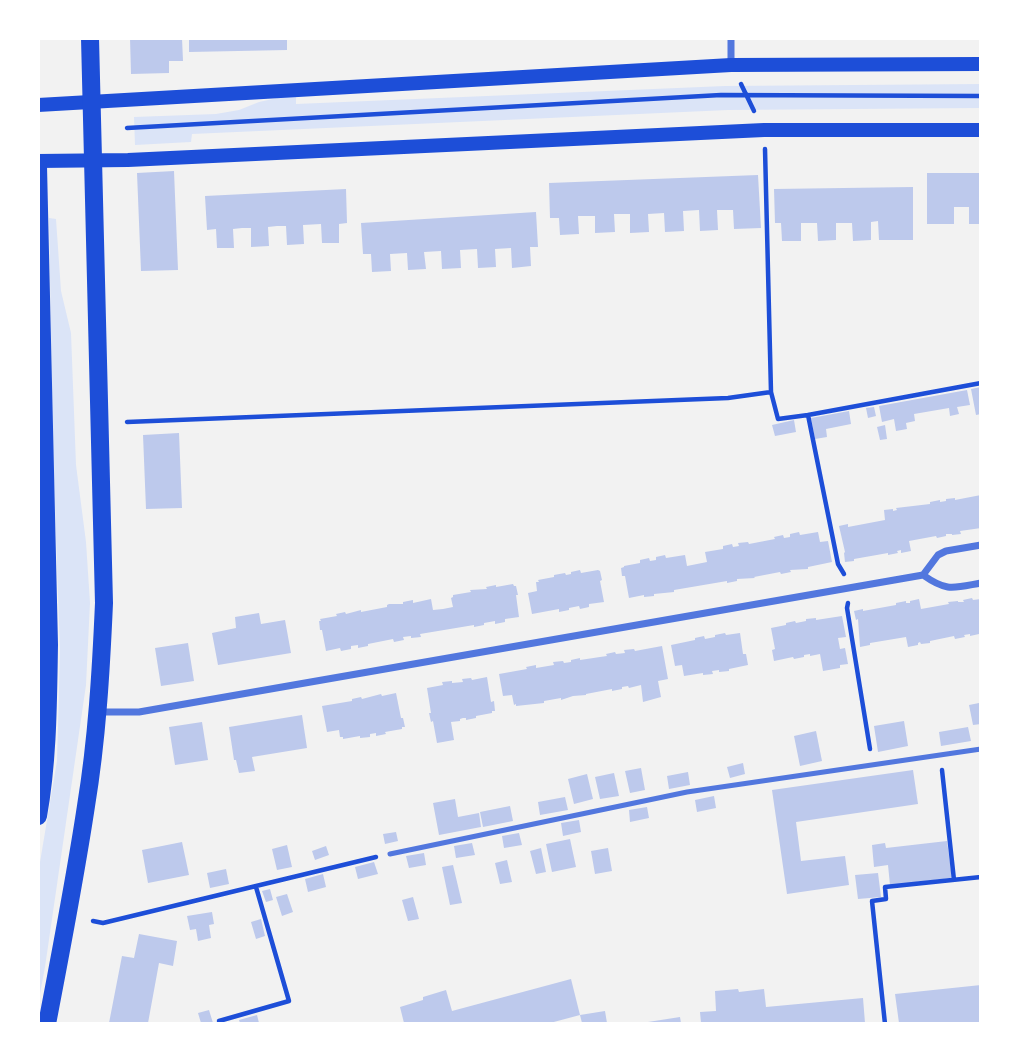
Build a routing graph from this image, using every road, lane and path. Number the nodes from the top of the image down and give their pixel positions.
1 (90, 38) edge
2 (731, 38) edge
3 (981, 64) edge
4 (731, 65) junction
5 (746, 95) junction
6 (981, 96) edge
7 (92, 101) junction
8 (38, 105) edge
9 (127, 128) dead end
10 (764, 130) junction
11 (981, 130) edge
12 (93, 160) junction
13 (38, 164) edge
14 (981, 383) edge
15 (771, 393) junction
16 (808, 415) junction
17 (127, 422) dead end
18 (981, 545) edge
19 (838, 564) dead end
20 (923, 575) junction
21 (981, 583) edge
22 (847, 608) dead end
23 (97, 712) junction
24 (981, 750) edge
25 (941, 756) junction
26 (872, 766) junction
27 (38, 816) edge
28 (390, 853) joint
29 (981, 877) edge
30 (954, 880) junction
31 (256, 887) junction
32 (93, 921) dead end
33 (47, 1024) edge
34 (220, 1024) edge
35 (885, 1024) edge

1 - 7 main road
2 - 4 street
3 - 4 main road
4 - 5 path
4 - 7 main road
5 - 6 path
5 - 9 path
5 - 10 path
7 - 8 main road
7 - 12 main road
10 - 11 main road
10 - 12 main road
10 - 15 path
12 - 13 main road
12 - 23 main road
13 - 27 main road
14 - 16 path
15 - 16 path
15 - 17 path
16 - 19 path
18 - 20 street
20 - 21 street
20 - 23 street
22 - 26 path
23 - 33 main road
24 - 25 lane
25 - 26 lane
25 - 30 path
26 - 28 lane
28 - 31 path
29 - 30 path
30 - 35 path
31 - 32 path
31 - 34 path

